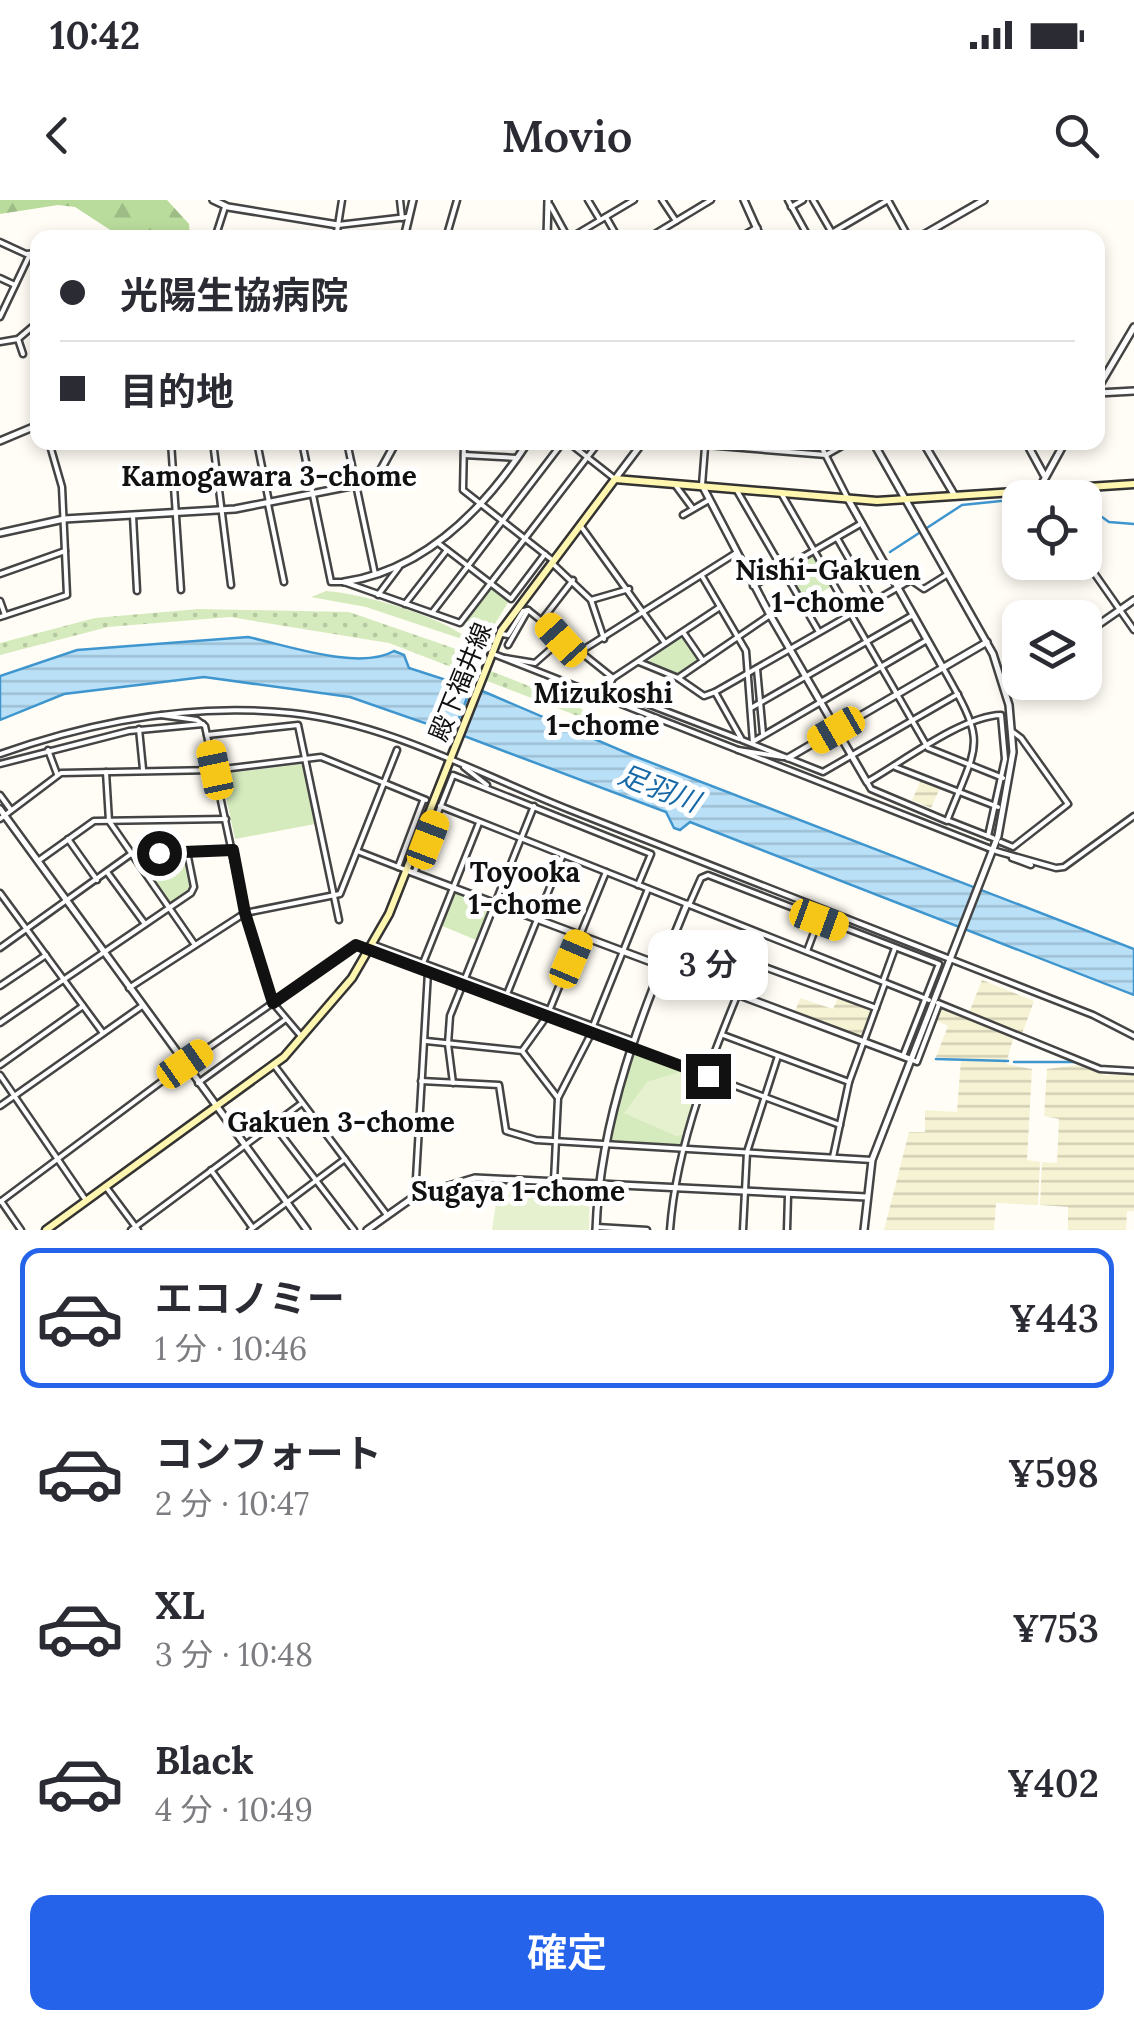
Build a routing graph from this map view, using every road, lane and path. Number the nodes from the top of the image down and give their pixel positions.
1 (213, 200) edge
2 (256, 200) edge
3 (342, 200) edge
4 (400, 200) edge
5 (413, 200) edge
6 (457, 200) edge
7 (548, 200) edge
8 (588, 200) edge
9 (634, 200) edge
10 (662, 200) edge
11 (711, 200) edge
12 (744, 200) edge
13 (788, 200) edge
14 (803, 200) edge
15 (812, 200) edge
16 (888, 200) edge
17 (984, 200) edge
18 (626, 202) edge
19 (225, 206) junction
20 (792, 207) junction
21 (254, 209) junction
22 (405, 217) junction
23 (603, 218) junction
24 (676, 221) junction
25 (338, 225) junction
26 (757, 228) joint
27 (217, 230) edge
28 (337, 230) edge
29 (404, 230) edge
30 (448, 230) edge
31 (547, 230) edge
32 (565, 230) edge
33 (583, 230) edge
34 (612, 230) edge
35 (661, 230) edge
36 (754, 230) edge
37 (805, 230) edge
38 (827, 230) edge
39 (840, 230) edge
40 (905, 230) edge
41 (932, 230) edge
42 (0, 242) edge
43 (30, 254) joint
44 (0, 278) edge
45 (15, 285) junction
46 (0, 316) edge
47 (1134, 327) edge
48 (30, 329) edge
49 (18, 339) junction
50 (0, 342) edge
51 (23, 354) dead end
52 (1105, 379) edge
53 (1134, 390) edge
54 (1105, 391) edge
55 (30, 428) edge
56 (0, 441) edge
57 (52, 450) edge
58 (172, 450) edge
59 (214, 450) edge
60 (259, 450) edge
61 (304, 450) edge
62 (349, 450) edge
63 (392, 450) edge
64 (464, 450) edge
65 (522, 450) edge
66 (560, 450) edge
67 (577, 450) edge
68 (593, 450) edge
69 (636, 450) edge
70 (705, 450) edge
71 (765, 450) edge
72 (823, 450) edge
73 (835, 450) edge
74 (878, 450) edge
75 (928, 450) edge
76 (1030, 450) edge
77 (1060, 450) edge
78 (775, 451) joint
79 (464, 454) junction
80 (826, 455) junction
81 (587, 457) junction
82 (517, 458) junction
83 (1044, 476) junction
84 (614, 479) junction
85 (1043, 480) edge
86 (676, 484) junction
87 (1134, 484) edge
88 (356, 486) junction
89 (702, 486) junction
90 (1102, 487) edge
91 (736, 489) junction
92 (781, 492) junction
93 (313, 494) junction
94 (1002, 495) edge
95 (954, 496) junction
96 (848, 499) junction
97 (709, 500) junction
98 (906, 500) junction
99 (269, 504) junction
100 (480, 504) junction
101 (693, 509) junction
102 (224, 510) junction
103 (178, 512) junction
104 (133, 515) junction
105 (684, 515) dead end
106 (64, 519) junction
107 (502, 522) junction
108 (580, 524) junction
109 (862, 524) junction
110 (0, 533) edge
111 (837, 538) junction
112 (525, 539) junction
113 (438, 543) junction
114 (447, 550) junction
115 (65, 551) junction
116 (814, 551) junction
117 (736, 553) junction
118 (549, 558) junction
119 (402, 563) junction
120 (468, 566) junction
121 (783, 568) junction
122 (0, 574) edge
123 (375, 574) junction
124 (948, 574) junction
125 (702, 576) junction
126 (574, 579) junction
127 (1099, 580) edge
128 (284, 582) dead end
129 (344, 582) junction
130 (491, 584) junction
131 (231, 586) dead end
132 (753, 586) junction
133 (898, 588) junction
134 (629, 589) junction
135 (182, 590) dead end
136 (137, 591) dead end
137 (378, 594) junction
138 (0, 600) edge
139 (592, 600) junction
140 (1134, 600) edge
141 (873, 602) junction
142 (404, 604) junction
143 (720, 607) junction
144 (528, 610) junction
145 (1120, 610) junction
146 (646, 612) junction
147 (432, 613) junction
148 (850, 614) junction
149 (913, 615) junction
150 (3, 616) edge
151 (770, 616) junction
152 (542, 620) junction
153 (1102, 622) edge
154 (1134, 630) edge
155 (683, 631) junction
156 (819, 632) junction
157 (500, 633) junction
158 (738, 637) junction
159 (604, 639) junction
160 (561, 640) junction
161 (927, 640) junction
162 (866, 642) junction
163 (987, 642) junction
164 (666, 643) junction
165 (508, 646) dead end
166 (790, 650) junction
167 (578, 652) junction
168 (491, 654) junction
169 (504, 658) junction
170 (703, 661) junction
171 (638, 662) junction
172 (880, 668) junction
173 (942, 668) junction
174 (757, 669) junction
175 (748, 674) junction
176 (805, 676) junction
177 (613, 678) junction
178 (678, 678) junction
179 (1002, 680) edge
180 (715, 692) junction
181 (958, 694) junction
182 (896, 695) junction
183 (1007, 700) edge
184 (820, 702) junction
185 (760, 703) junction
186 (751, 708) junction
187 (162, 715) junction
188 (970, 718) junction
189 (912, 722) junction
190 (203, 724) junction
191 (139, 729) junction
192 (836, 730) junction
193 (1012, 732) junction
194 (207, 735) junction
195 (763, 736) junction
196 (742, 740) junction
197 (754, 742) junction
198 (928, 748) junction
199 (733, 749) junction
200 (48, 750) junction
201 (397, 750) dead end
202 (0, 754) edge
203 (852, 756) junction
204 (788, 758) junction
205 (305, 759) junction
206 (449, 761) junction
207 (0, 764) edge
208 (969, 764) junction
209 (464, 767) junction
210 (894, 767) junction
211 (215, 770) junction
212 (106, 772) junction
213 (143, 772) junction
214 (58, 776) junction
215 (1003, 778) junction
216 (867, 782) junction
217 (384, 783) junction
218 (492, 790) junction
219 (958, 792) junction
220 (0, 795) edge
221 (440, 806) junction
222 (534, 806) junction
223 (998, 808) junction
224 (11, 810) junction
225 (1, 815) edge
226 (1134, 816) edge
227 (226, 818) junction
228 (947, 820) junction
229 (109, 821) junction
230 (480, 822) junction
231 (522, 838) junction
232 (68, 839) junction
233 (1001, 842) dead end
234 (233, 850) junction
235 (356, 851) junction
236 (992, 851) junction
237 (187, 852) junction
238 (131, 854) junction
239 (1006, 854) junction
240 (563, 855) junction
241 (36, 862) junction
242 (1031, 865) dead end
243 (406, 870) junction
244 (107, 872) junction
245 (606, 872) junction
246 (97, 880) junction
247 (638, 885) junction
248 (452, 887) junction
249 (648, 889) junction
250 (0, 893) edge
251 (332, 895) junction
252 (66, 903) junction
253 (495, 903) junction
254 (688, 904) junction
255 (169, 907) junction
256 (245, 913) junction
257 (537, 919) junction
258 (339, 920) dead end
259 (819, 920) junction
260 (144, 924) junction
261 (27, 930) junction
262 (762, 934) junction
263 (581, 936) junction
264 (195, 945) junction
265 (0, 948) edge
266 (373, 948) junction
267 (895, 948) junction
268 (624, 951) junction
269 (102, 952) junction
270 (806, 952) junction
271 (46, 955) junction
272 (949, 958) junction
273 (751, 962) junction
274 (423, 963) junction
275 (662, 966) junction
276 (428, 972) junction
277 (64, 979) junction
278 (464, 982) junction
279 (884, 982) junction
280 (0, 986) edge
281 (128, 988) junction
282 (507, 994) junction
283 (738, 994) junction
284 (927, 999) junction
285 (273, 1003) junction
286 (83, 1006) junction
287 (142, 1006) junction
288 (876, 1008) junction
289 (548, 1013) junction
290 (286, 1019) junction
291 (0, 1022) edge
292 (592, 1029) junction
293 (103, 1033) junction
294 (723, 1035) junction
295 (1134, 1036) edge
296 (303, 1039) junction
297 (424, 1040) junction
298 (864, 1042) junction
299 (448, 1044) junction
300 (631, 1044) junction
301 (522, 1052) junction
302 (778, 1056) junction
303 (907, 1058) junction
304 (185, 1064) junction
305 (0, 1065) edge
306 (274, 1065) junction
307 (1134, 1071) edge
308 (0, 1075) edge
309 (708, 1076) junction
310 (421, 1081) junction
311 (849, 1082) junction
312 (198, 1083) junction
313 (453, 1083) junction
314 (14, 1096) junction
315 (765, 1097) junction
316 (558, 1098) junction
317 (302, 1103) junction
318 (0, 1106) edge
319 (216, 1107) junction
320 (274, 1124) junction
321 (840, 1125) junction
322 (555, 1142) junction
323 (602, 1143) junction
324 (244, 1145) junction
325 (684, 1148) junction
326 (747, 1152) junction
327 (833, 1157) junction
328 (57, 1158) junction
329 (345, 1159) junction
330 (872, 1160) junction
331 (211, 1170) junction
332 (316, 1180) junction
333 (554, 1181) junction
334 (597, 1183) junction
335 (106, 1187) junction
336 (673, 1187) junction
337 (744, 1191) junction
338 (788, 1193) junction
339 (414, 1196) junction
340 (867, 1197) junction
341 (0, 1200) edge
342 (87, 1201) junction
343 (287, 1203) junction
344 (388, 1215) junction
345 (596, 1228) edge
346 (135, 1229) edge
347 (252, 1229) edge
348 (22, 1230) edge
349 (46, 1230) edge
350 (306, 1230) edge
351 (354, 1230) edge
352 (367, 1230) edge
353 (648, 1230) edge
354 (670, 1230) edge
355 (743, 1230) edge
356 (787, 1230) edge
357 (864, 1230) edge

1 - 19 street
2 - 21 street
3 - 25 street
4 - 22 street
5 - 22 street
6 - 30 street
7 - 31 street
7 - 32 street
8 - 23 street
9 - 18 street
10 - 24 street
11 - 24 street
12 - 26 street
13 - 20 street
14 - 20 street
15 - 38 street
16 - 39 street
16 - 40 street
17 - 41 street
18 - 23 street
19 - 21 street
19 - 27 street
20 - 37 street
21 - 25 street
22 - 25 street
22 - 29 street
23 - 33 street
23 - 34 street
24 - 35 street
25 - 28 street
26 - 36 street
42 - 43 street
43 - 45 street
44 - 45 street
45 - 46 street
47 - 52 street
48 - 49 street
49 - 50 street
49 - 51 street
53 - 54 street
55 - 56 street
57 - 106 street
58 - 103 street
59 - 102 street
60 - 99 street
61 - 93 street
62 - 88 street
63 - 88 street
64 - 79 street
65 - 82 street
66 - 107 street
67 - 81 street
68 - 81 street
69 - 84 street
70 - 89 street
71 - 78 street
72 - 80 street
73 - 80 street
74 - 98 street
75 - 95 street
76 - 83 street
77 - 83 street
78 - 80 street
79 - 82 street
79 - 100 street
80 - 96 street
81 - 84 street
81 - 112 street
82 - 100 street
83 - 85 street
84 - 86 main road
84 - 108 main road, 殿下福井線
86 - 89 main road
86 - 101 street
87 - 90 main road
88 - 93 street
88 - 123 street
89 - 91 main road
89 - 97 street
91 - 92 main road
91 - 121 street
92 - 96 main road
92 - 116 street
93 - 99 street
93 - 129 street
94 - 95 main road
95 - 98 main road
96 - 98 main road
96 - 109 street
97 - 101 street
97 - 117 street
98 - 124 street
99 - 102 street
99 - 128 street
100 - 107 street
100 - 113 street
101 - 105 street
102 - 103 street
102 - 131 street
103 - 104 street
103 - 135 street
104 - 106 street
104 - 136 street
106 - 110 street
106 - 115 street
107 - 112 street
107 - 120 street
108 - 118 main road, 殿下福井線
108 - 134 street
109 - 111 street
109 - 133 street
111 - 116 street
111 - 141 street
112 - 118 street
112 - 130 street
113 - 114 street
113 - 119 street
114 - 120 street
114 - 142 street
115 - 122 street
115 - 150 street
116 - 121 street
116 - 148 street
117 - 125 street
117 - 132 street
118 - 126 street
118 - 130 street
118 - 157 main road, 殿下福井線
119 - 123 street
119 - 137 street
120 - 130 street
120 - 147 street
121 - 132 street
121 - 156 street
123 - 129 street
124 - 133 street
124 - 163 street
125 - 143 street
125 - 146 street
126 - 139 street
126 - 152 street
127 - 145 street
129 - 137 street
130 - 147 street
132 - 151 street
133 - 141 street
133 - 149 street
134 - 139 street
134 - 146 street
137 - 142 street
138 - 150 street
139 - 159 street
140 - 145 street
141 - 148 street
142 - 147 street
143 - 155 street
143 - 158 street
144 - 152 street
144 - 157 street
144 - 165 street
145 - 153 street
145 - 154 street
146 - 159 street
146 - 164 street
148 - 156 street
148 - 162 street
149 - 161 street
149 - 162 street
151 - 158 street
151 - 166 street
152 - 160 street
155 - 164 street
155 - 170 street
156 - 166 street
157 - 168 main road, 殿下福井線
158 - 170 street
158 - 175 street
159 - 167 street
160 - 167 street
160 - 169 street
161 - 172 street
161 - 173 street
162 - 172 street
162 - 176 street
163 - 173 street
163 - 179 street
164 - 171 street
166 - 174 street
166 - 176 street
167 - 177 street
168 - 169 street
168 - 206 main road, 殿下福井線
169 - 199 street
170 - 178 street
171 - 177 street
171 - 178 street
172 - 182 street
172 - 184 street
173 - 181 street
173 - 182 street
174 - 175 street
174 - 185 street
175 - 180 street
175 - 186 street
176 - 184 street
176 - 185 street
177 - 196 street
178 - 180 street
180 - 196 street
181 - 188 street
181 - 189 street
182 - 189 street
182 - 192 street
183 - 193 street
184 - 192 street
184 - 195 street
185 - 186 street
185 - 195 street
186 - 197 street
187 - 190 street
187 - 202 street
187 - 206 street
188 - 198 street
188 - 208 street
188 - 215 street
189 - 198 street
189 - 203 street
190 - 191 street
190 - 194 street
191 - 200 street
191 - 213 street
192 - 203 street
192 - 204 street
193 - 233 street
193 - 236 street
194 - 205 street
194 - 211 street
195 - 197 street
196 - 197 street
197 - 204 street
198 - 208 street
198 - 210 street
199 - 204 street
199 - 236 street
200 - 207 street
200 - 214 street
201 - 217 street
203 - 204 street
203 - 216 street
205 - 211 street
205 - 217 street
205 - 251 street
206 - 209 street
206 - 243 main road, 殿下福井線
208 - 215 street
208 - 219 street
209 - 218 street
209 - 272 street
210 - 216 street
210 - 219 street
211 - 213 street
211 - 227 street
212 - 213 street
212 - 214 street
212 - 229 street
214 - 224 street
215 - 223 street
216 - 228 street
217 - 235 street
217 - 243 street
218 - 221 street
218 - 222 street
219 - 223 street
219 - 228 street
220 - 224 street
221 - 230 street
221 - 243 street
222 - 231 street
222 - 247 street
223 - 228 street
224 - 225 street
225 - 241 street
226 - 239 street
227 - 229 street
227 - 234 street
229 - 232 street
229 - 238 street
230 - 231 street
230 - 248 street
231 - 240 street
231 - 253 street
232 - 241 street
232 - 246 street
234 - 237 street
234 - 256 street
235 - 243 street
235 - 251 street
236 - 239 street
236 - 272 street
237 - 238 street
237 - 255 street
238 - 244 street
238 - 255 street
239 - 242 street
240 - 245 street
240 - 257 street
241 - 252 street
243 - 248 street
243 - 266 main road, 殿下福井線
244 - 246 street
244 - 260 street
245 - 247 street
245 - 263 street
246 - 252 street
247 - 249 street
248 - 253 street
248 - 274 street
249 - 254 street
249 - 268 street
250 - 261 street
251 - 256 street
251 - 258 street
252 - 261 street
252 - 269 street
253 - 257 street
253 - 278 street
254 - 259 street
254 - 262 street
254 - 275 street
255 - 260 street
255 - 264 street
256 - 264 street
256 - 285 street
257 - 263 street
257 - 282 street
259 - 267 street
259 - 270 street
260 - 269 street
261 - 265 street
261 - 271 street
262 - 270 street
262 - 273 street
263 - 268 street
263 - 289 street
264 - 281 street
266 - 274 street
266 - 276 street
266 - 285 street
266 - 296 main road, 殿下福井線
267 - 279 street
267 - 284 street
268 - 275 street
268 - 292 street
269 - 277 street
269 - 281 street
270 - 279 street
271 - 277 street
271 - 280 street
272 - 295 street
272 - 303 street
273 - 283 street
273 - 288 street
274 - 278 street
275 - 283 street
275 - 300 street
276 - 278 street
276 - 297 street
277 - 286 street
277 - 291 street
278 - 282 street
278 - 289 street
278 - 299 street
279 - 284 street
279 - 288 street
281 - 287 street
282 - 289 street
283 - 294 street
283 - 298 street
284 - 303 street
285 - 290 street
285 - 304 street
286 - 293 street
286 - 305 street
287 - 293 street
287 - 304 street
288 - 298 street
289 - 292 street
289 - 301 street
290 - 296 street
290 - 312 street
292 - 300 street
292 - 316 street
293 - 314 street
294 - 302 street
294 - 309 street
296 - 306 main road, 殿下福井線
297 - 299 street
297 - 310 street
298 - 303 street
298 - 311 street
299 - 301 street
299 - 313 street
300 - 309 street
300 - 323 street
301 - 316 street
302 - 311 street
302 - 315 street
303 - 307 street
303 - 330 street
304 - 312 street
304 - 328 street
306 - 317 street
306 - 319 main road, 殿下福井線
308 - 314 street
309 - 315 street
309 - 325 street
310 - 313 street
310 - 339 street
311 - 321 street
312 - 319 street
313 - 322 street
314 - 318 street
314 - 328 street
315 - 321 street
315 - 326 street
316 - 322 street
317 - 320 street
317 - 329 street
319 - 324 street
319 - 335 main road, 殿下福井線
320 - 324 street
320 - 332 street
321 - 327 street
322 - 323 street
322 - 333 street
323 - 325 street
323 - 334 street
324 - 331 street
324 - 343 street
325 - 326 street
325 - 336 street
326 - 327 street
326 - 337 street
327 - 330 street
328 - 341 street
328 - 342 street
329 - 332 street
329 - 344 street
330 - 340 street
331 - 346 street
331 - 347 street
332 - 343 street
332 - 351 street
333 - 334 street
333 - 339 street
334 - 336 street
334 - 345 street
335 - 342 main road, 殿下福井線
335 - 346 street
336 - 337 street
336 - 354 street
337 - 338 street
337 - 355 street
338 - 340 street
338 - 356 street
339 - 344 street
340 - 357 street
341 - 348 street
342 - 349 main road, 殿下福井線
343 - 347 street
343 - 350 street
344 - 352 street
345 - 353 street

